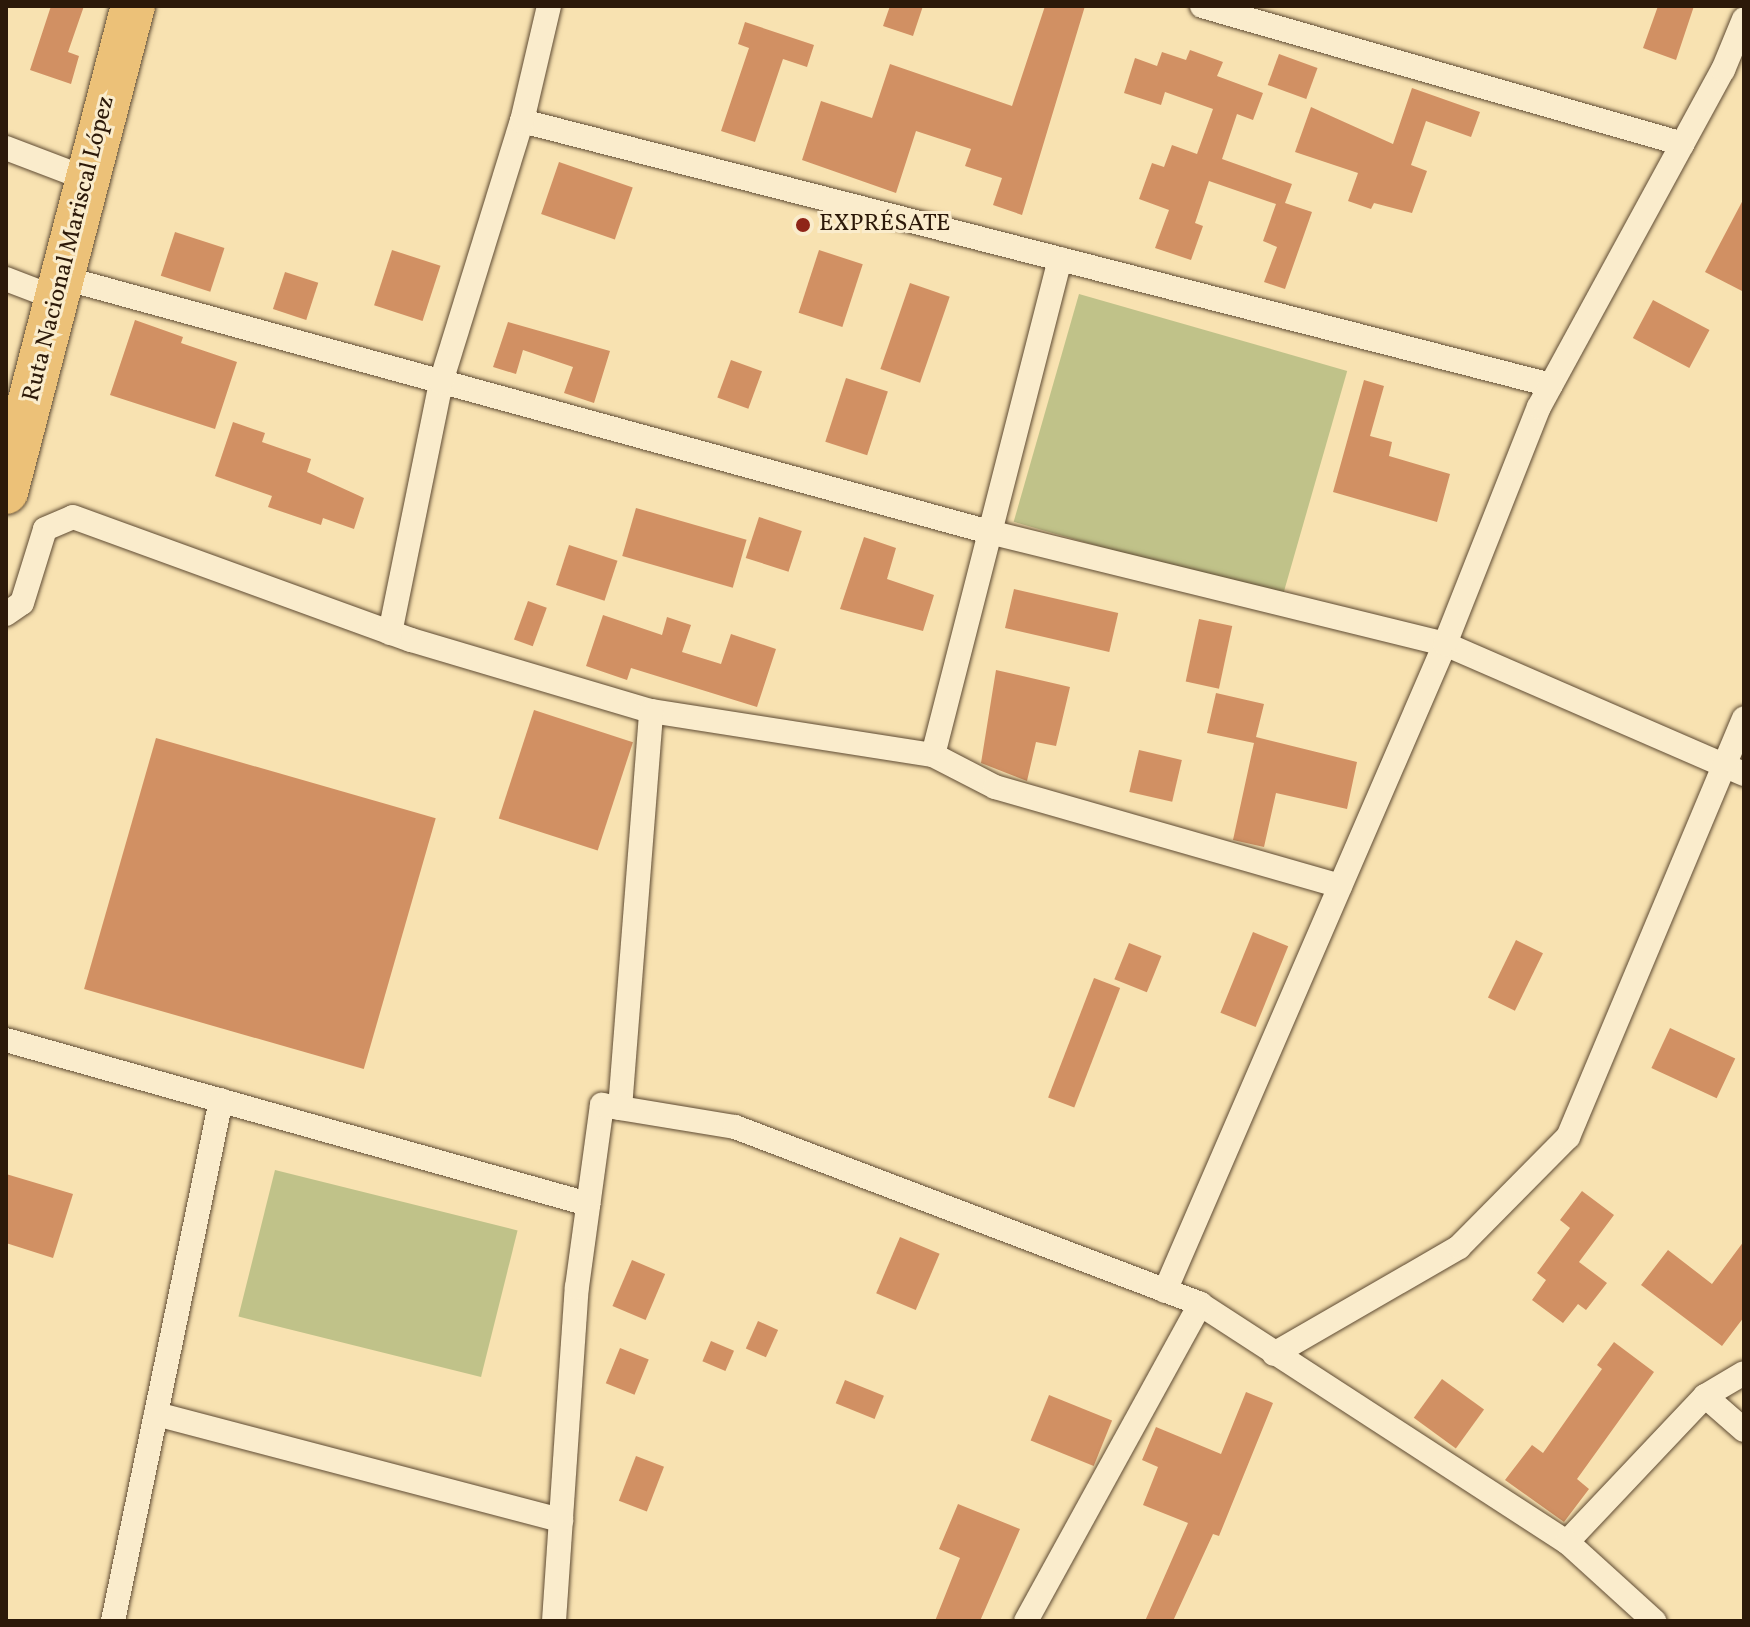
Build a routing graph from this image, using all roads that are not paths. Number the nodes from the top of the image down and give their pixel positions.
1 (133, 6) edge
2 (549, 6) edge
3 (1202, 6) edge
4 (1744, 19) edge
5 (1733, 73) edge
6 (522, 121) junction
7 (1683, 144) junction
8 (6, 148) edge
9 (87, 179) junction
10 (1060, 259) junction
11 (6, 279) edge
12 (61, 288) junction
13 (441, 382) junction
14 (1551, 385) junction
15 (6, 492) edge
16 (989, 532) junction
17 (6, 614) edge
18 (390, 633) junction
19 (1445, 644) junction
20 (651, 711) junction
21 (1744, 718) edge
22 (933, 755) junction
23 (1734, 770) edge
24 (1340, 886) junction
25 (6, 1040) edge
26 (221, 1100) junction
27 (620, 1108) junction
28 (588, 1204) junction
29 (1165, 1291) junction
30 (1200, 1304) junction
31 (1274, 1354) junction
32 (1744, 1373) edge
33 (1705, 1396) junction
34 (156, 1414) junction
35 (1744, 1430) edge
36 (561, 1520) junction
37 (1567, 1542) junction
38 (113, 1621) edge
39 (554, 1621) edge
40 (1026, 1621) edge
41 (1654, 1621) edge

1 - 9 highway, Ruta Nacional Mariscal López
2 - 6 street
3 - 7 street
4 - 5 street
5 - 7 street
6 - 10 street
6 - 13 street
7 - 14 street
8 - 9 street
9 - 12 highway, Ruta Nacional Mariscal López
10 - 14 street
10 - 16 street
11 - 12 street
12 - 13 street
12 - 15 highway, Ruta Nacional Mariscal López
13 - 16 street
13 - 18 street
14 - 19 street
16 - 19 street
16 - 22 street
17 - 18 street
18 - 20 street
19 - 23 street
19 - 24 street
20 - 22 street
20 - 27 street
21 - 23 street
22 - 24 street
23 - 31 street
24 - 29 street
25 - 26 street
26 - 28 street
26 - 34 street
27 - 28 street
27 - 29 street
28 - 36 street
29 - 30 street
30 - 31 street
30 - 40 street
31 - 37 street
32 - 33 street
33 - 35 street
33 - 37 street
34 - 36 street
34 - 38 street
36 - 39 street
37 - 41 street

